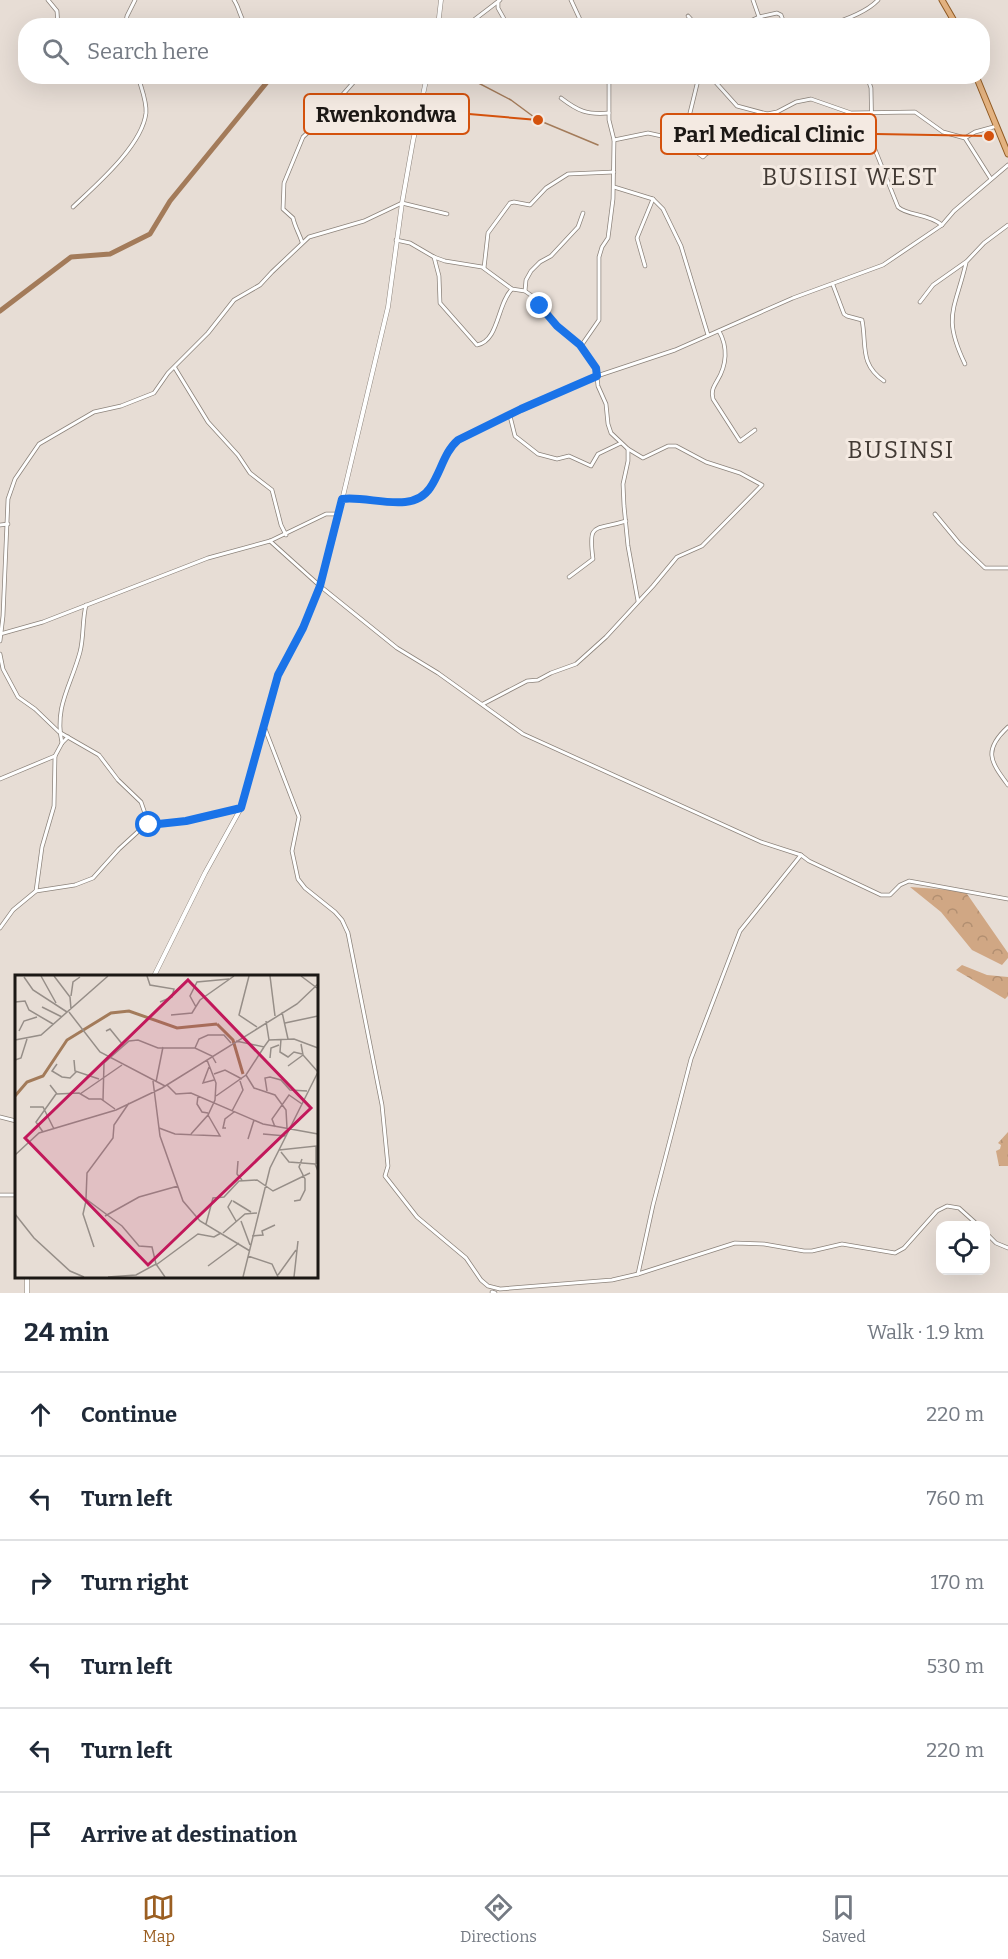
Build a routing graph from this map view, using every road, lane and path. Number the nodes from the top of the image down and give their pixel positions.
1 (48, 0) edge
2 (135, 0) edge
3 (234, 0) edge
4 (441, 0) edge
5 (571, 0) edge
6 (753, 0) edge
7 (878, 0) edge
8 (942, 0) edge
9 (499, 1) edge
10 (759, 17) joint
11 (57, 18) edge
12 (127, 18) edge
13 (242, 18) edge
14 (439, 18) edge
15 (477, 18) edge
16 (504, 18) edge
17 (579, 18) edge
18 (782, 18) edge
19 (844, 18) edge
20 (952, 18) edge
21 (140, 84) edge
22 (352, 84) edge
23 (425, 84) edge
24 (609, 84) edge
25 (697, 84) edge
26 (717, 84) edge
27 (870, 84) edge
28 (979, 84) edge
29 (561, 98) dead end
30 (609, 113) junction
31 (871, 113) junction
32 (767, 114) junction
33 (706, 126) dead end
34 (997, 126) junction
35 (965, 138) junction
36 (614, 140) junction
37 (1008, 154) edge
38 (1008, 165) edge
39 (614, 172) junction
40 (991, 180) junction
41 (614, 187) junction
42 (652, 199) junction
43 (402, 203) junction
44 (73, 207) dead end
45 (583, 213) dead end
46 (447, 214) dead end
47 (942, 225) junction
48 (1008, 225) edge
49 (299, 234) junction
50 (309, 237) junction
51 (396, 240) junction
52 (302, 242) junction
53 (434, 257) junction
54 (967, 261) junction
55 (645, 266) dead end
56 (484, 268) junction
57 (833, 285) junction
58 (512, 289) junction
59 (525, 291) junction
60 (920, 302) dead end
61 (718, 331) junction
62 (708, 336) junction
63 (581, 346) junction
64 (965, 364) dead end
65 (175, 368) junction
66 (597, 376) junction
67 (884, 381) dead end
68 (510, 416) junction
69 (755, 430) dead end
70 (621, 442) junction
71 (628, 449) junction
72 (342, 499) junction
73 (339, 514) junction
74 (935, 514) dead end
75 (626, 521) junction
76 (8, 524) junction
77 (0, 525) edge
78 (286, 535) junction
79 (270, 542) junction
80 (1008, 568) edge
81 (568, 577) dead end
82 (320, 586) junction
83 (638, 602) junction
84 (86, 605) junction
85 (1, 634) edge
86 (0, 641) edge
87 (0, 654) edge
88 (483, 704) junction
89 (264, 726) junction
90 (1008, 728) edge
91 (59, 732) junction
92 (68, 737) junction
93 (62, 743) junction
94 (55, 756) junction
95 (0, 779) edge
96 (1008, 785) edge
97 (241, 808) junction
98 (149, 825) junction
99 (801, 855) junction
100 (36, 891) junction
101 (1008, 899) edge
102 (0, 928) edge
103 (154, 975) edge
104 (0, 1117) edge
105 (15, 1121) edge
106 (973, 1221) edge
107 (990, 1237) edge
108 (1008, 1248) edge
109 (638, 1274) junction
110 (493, 1292) edge

1 - 11 street
2 - 12 street
3 - 13 street
4 - 14 street
5 - 17 street
6 - 10 street
7 - 19 street
8 - 20 main road
9 - 15 street
9 - 16 street
10 - 18 street
21 - 44 street
22 - 49 street
23 - 43 street
24 - 30 street
25 - 33 street
26 - 32 street
27 - 31 street
28 - 34 main road
29 - 30 street
30 - 36 street
31 - 32 street
31 - 35 street
31 - 47 street
32 - 36 street
34 - 35 street
34 - 37 main road
35 - 40 street
36 - 39 street
38 - 40 street
39 - 41 street
39 - 56 street
40 - 47 street
41 - 42 street
41 - 63 street
42 - 55 street
42 - 62 street
43 - 46 street
43 - 50 street
43 - 51 street
45 - 59 street
47 - 57 street
48 - 54 street
49 - 50 street
49 - 52 street
50 - 52 street
51 - 53 street
51 - 72 street
52 - 65 street
53 - 56 street
53 - 58 street
54 - 60 street
54 - 64 street
56 - 58 street
57 - 61 street
57 - 67 street
58 - 59 street
59 - 63 street
61 - 62 street
61 - 69 street
62 - 66 street
63 - 66 street
65 - 76 street
65 - 78 street
66 - 68 street
66 - 70 street
68 - 70 street
68 - 72 street
70 - 71 street
71 - 75 street
71 - 83 street
72 - 73 street
73 - 78 street
73 - 82 street
74 - 80 street
75 - 81 street
75 - 83 street
76 - 77 street
76 - 85 street
78 - 79 street
79 - 82 street
79 - 84 street
82 - 88 street
82 - 89 street
83 - 88 street
84 - 85 street
84 - 91 street
85 - 86 street
87 - 91 street
88 - 99 street
89 - 97 street
89 - 110 street
90 - 96 street
91 - 92 street
91 - 93 street
92 - 93 street
92 - 98 street
93 - 94 street
94 - 95 street
94 - 100 street
97 - 98 street
97 - 103 street
98 - 100 street
99 - 101 street
99 - 109 street
100 - 102 street
104 - 105 street
106 - 109 street
107 - 108 street
109 - 110 street

